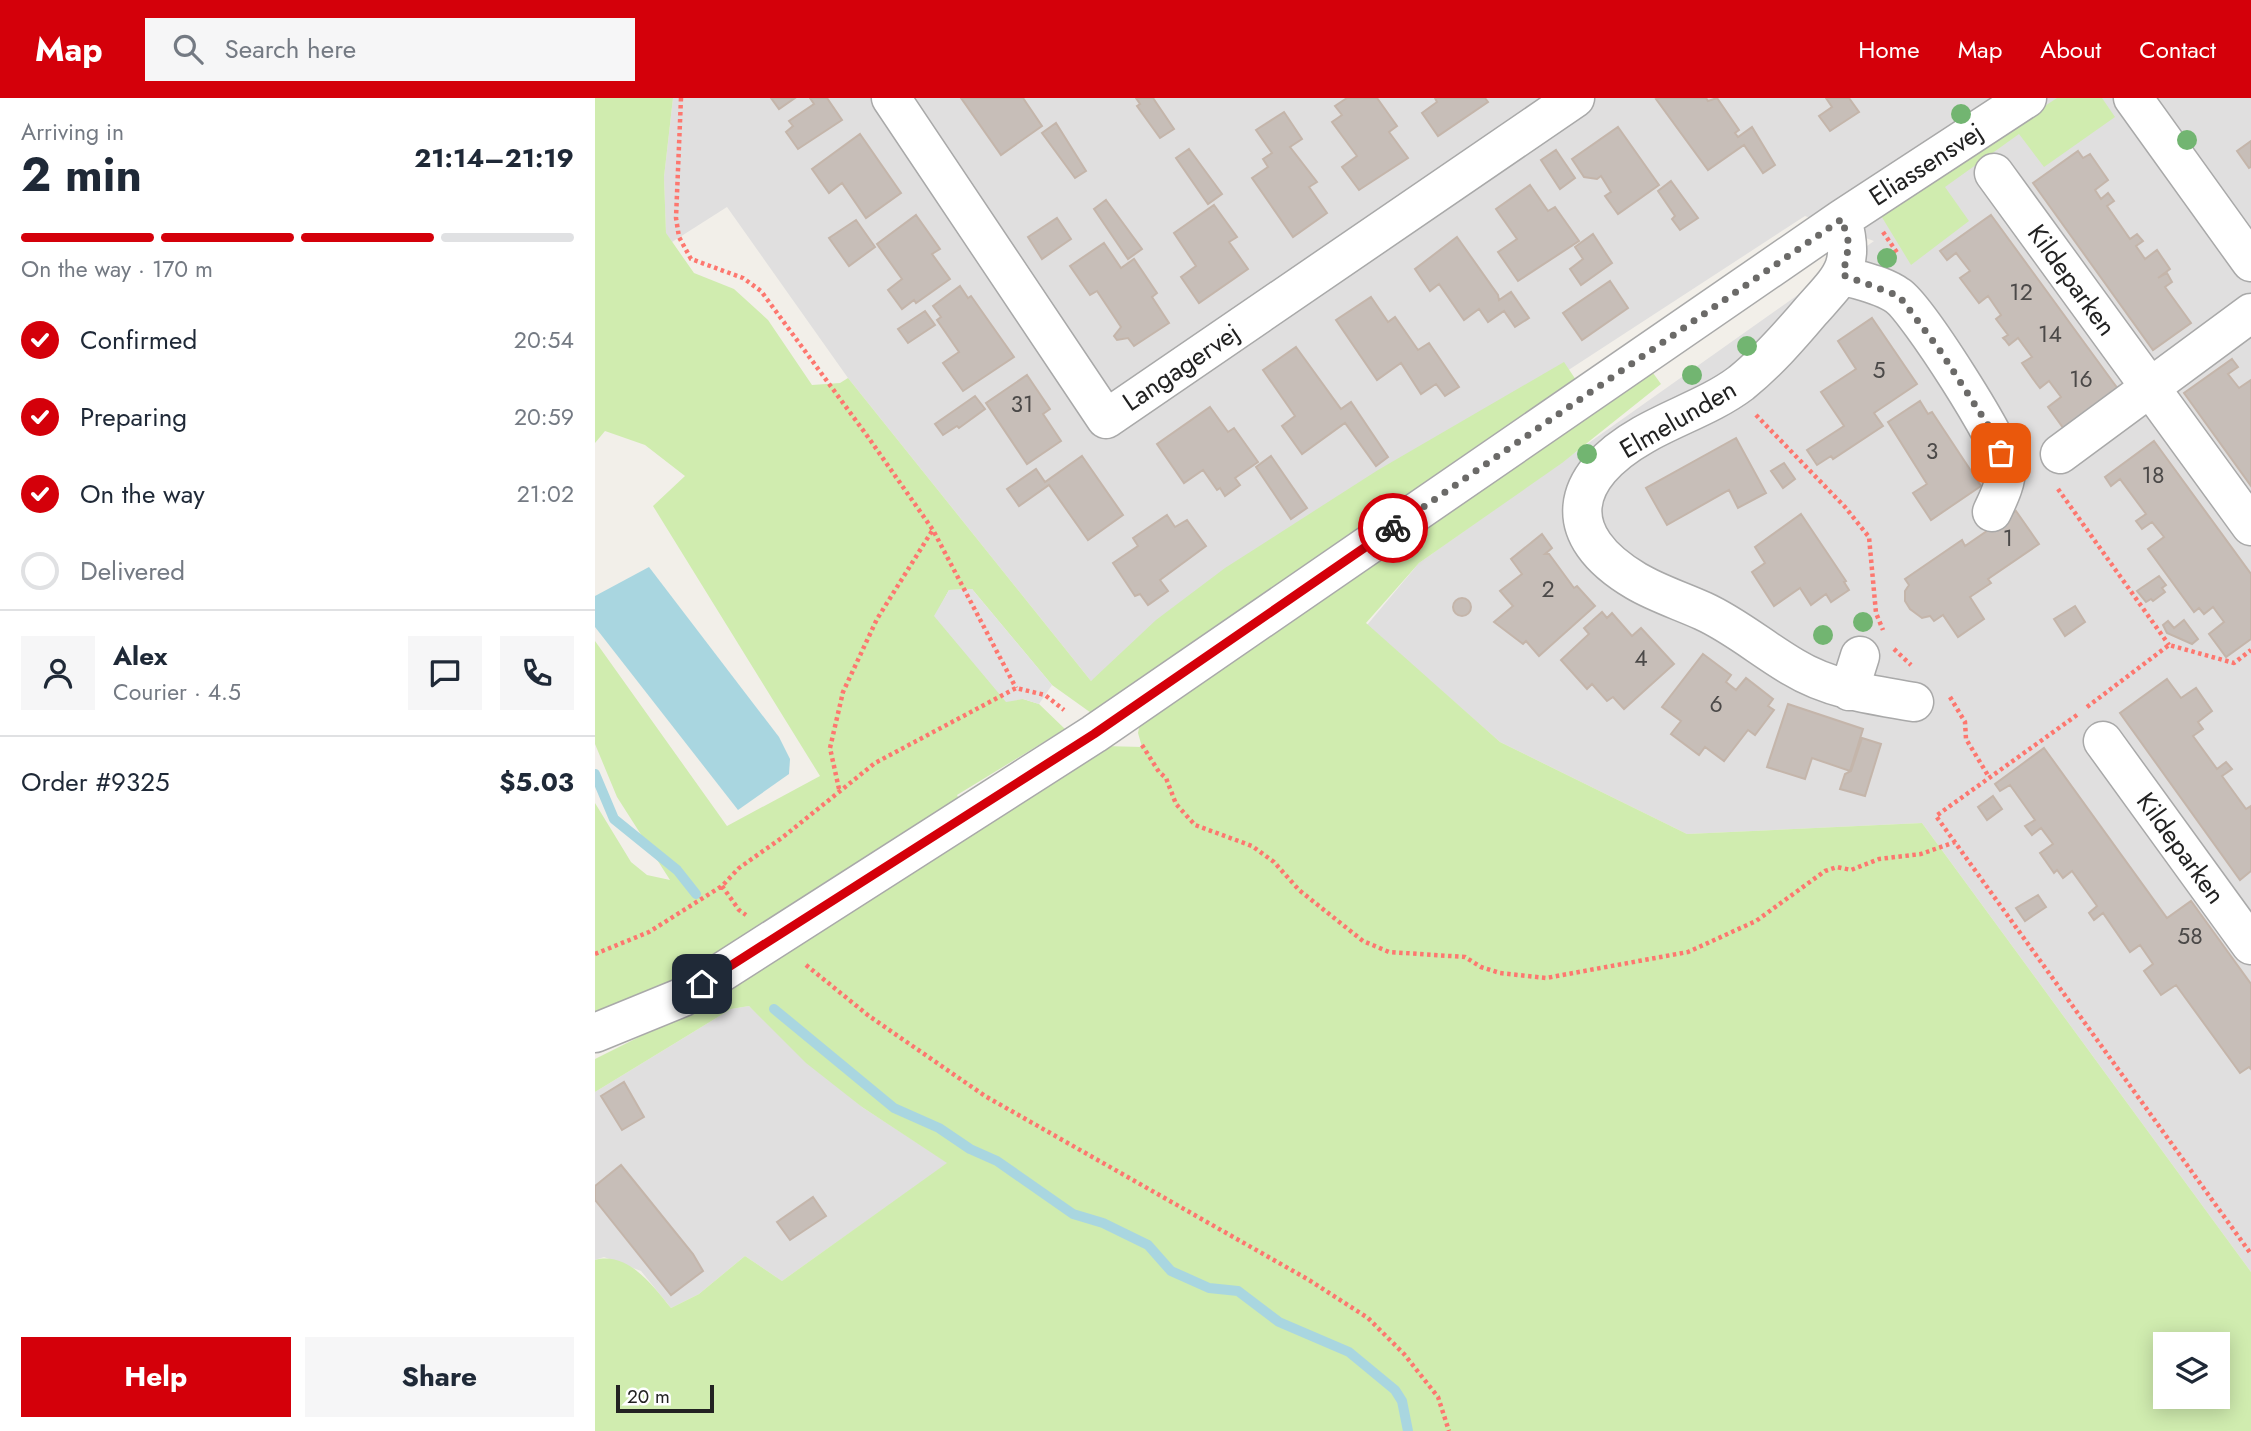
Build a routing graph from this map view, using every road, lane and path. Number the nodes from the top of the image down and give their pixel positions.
1 (681, 98) edge
2 (891, 98) edge
3 (1575, 98) edge
4 (2028, 98) edge
5 (2133, 98) edge
6 (1994, 173) dead end
7 (1842, 219) junction
8 (2251, 262) edge
9 (1843, 275) junction
10 (2251, 313) edge
11 (1739, 384) junction
12 (2150, 387) junction
13 (2060, 454) dead end
14 (1992, 512) dead end
15 (2251, 526) edge
16 (933, 530) junction
17 (1871, 657) junction
18 (1016, 688) junction
19 (1928, 690) junction
20 (1108, 724) junction
21 (2103, 741) dead end
22 (1989, 777) dead end
23 (839, 789) junction
24 (1936, 816) dead end
25 (1955, 842) junction
26 (722, 886) junction
27 (749, 918) dead end
28 (2245, 925) edge
29 (595, 954) edge
30 (806, 965) dead end
31 (595, 1033) edge
32 (2251, 1254) edge
33 (1449, 1431) edge

1 - 16 path
2 - 3 street, Langagervej
4 - 7 street, Eliassensvej
5 - 8 street
6 - 12 street, Kildeparken
7 - 9 street
7 - 20 street, Eliassensvej
9 - 11 street, Elmelunden
9 - 14 street
10 - 12 street
11 - 17 path
11 - 17 street, Elmelunden
12 - 13 street
12 - 15 street, Kildeparken
16 - 18 path
16 - 23 path
17 - 19 street, Elmelunden
17 - 19 path
18 - 20 path
18 - 23 path
19 - 22 path
20 - 25 path
20 - 31 street, Eliassensvej
21 - 28 street, Kildeparken
23 - 26 path
24 - 25 path
25 - 32 path
26 - 27 path
26 - 29 path
30 - 33 path

